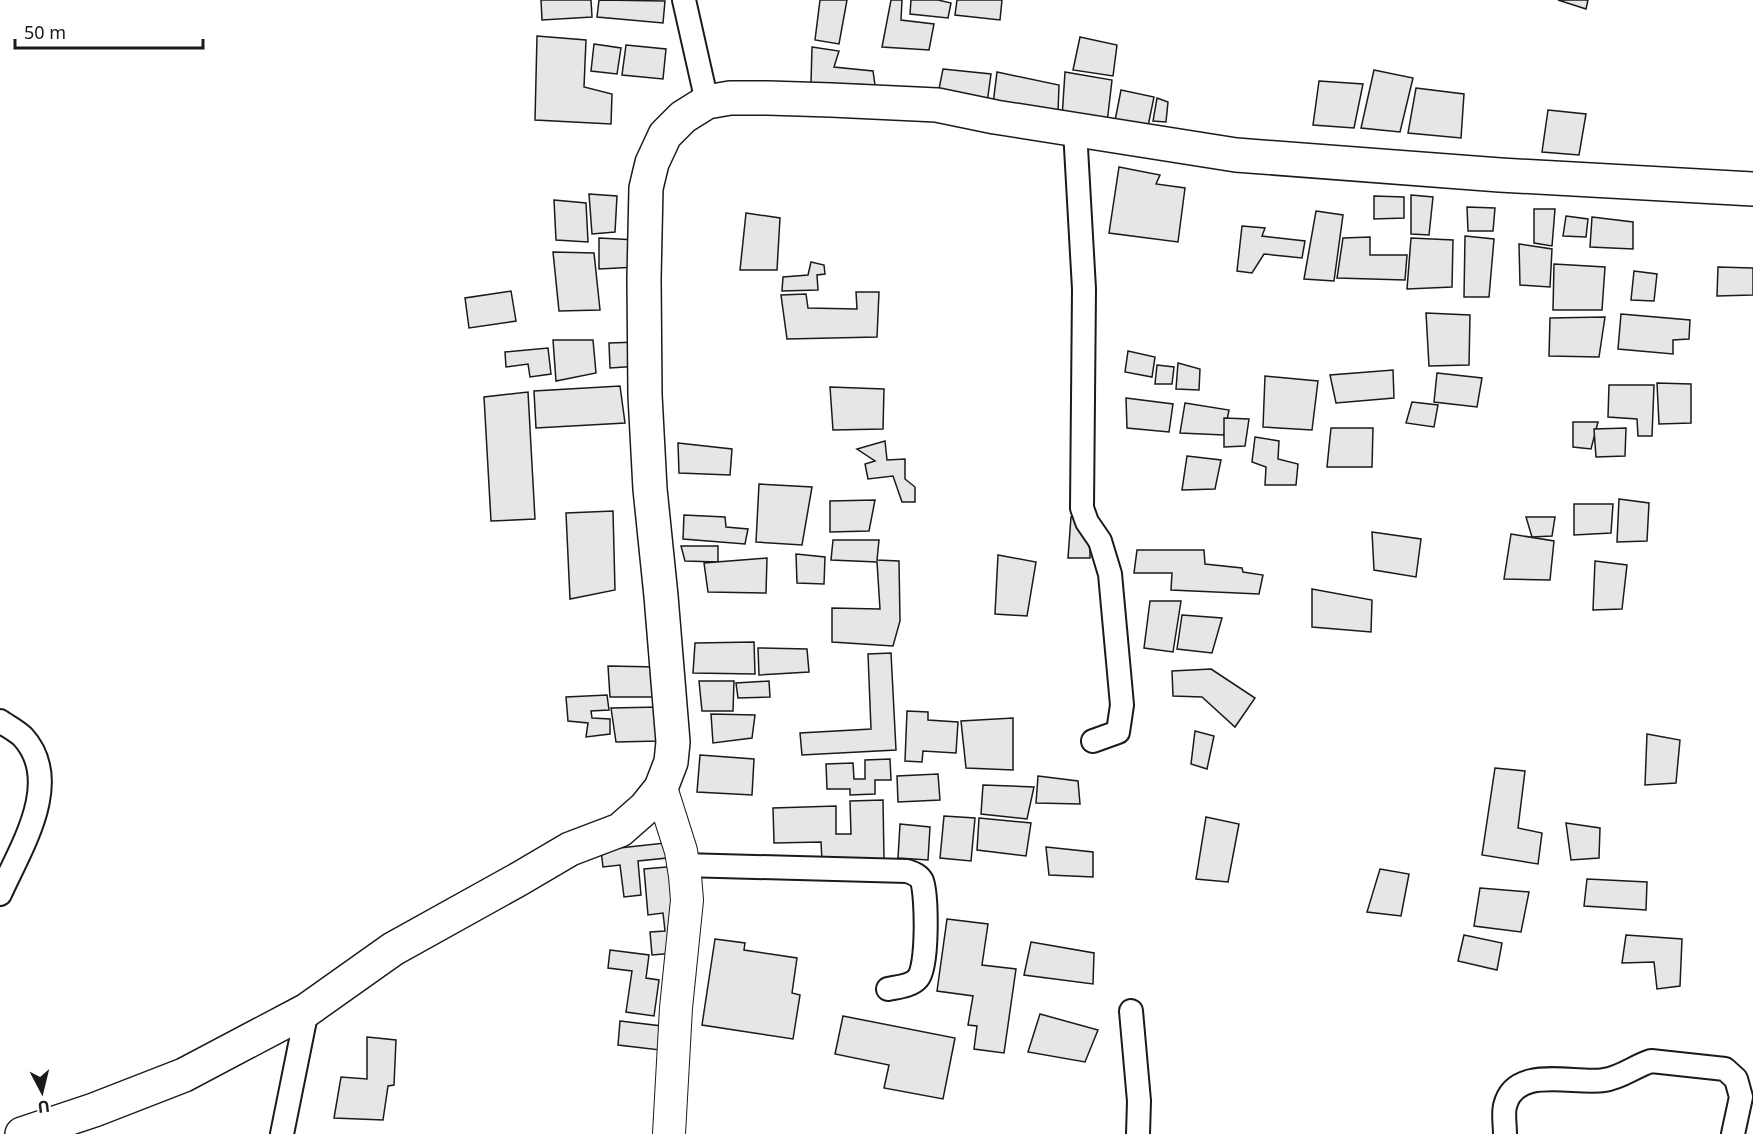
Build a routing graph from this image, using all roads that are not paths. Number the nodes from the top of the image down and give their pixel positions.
1 (684, 0) edge
2 (707, 102) junction
3 (1075, 130) junction
4 (1753, 189) edge
5 (0, 721) edge
6 (1093, 741) dead end
7 (661, 788) junction
8 (683, 865) junction
9 (0, 894) edge
10 (888, 989) dead end
11 (307, 1010) junction
12 (1131, 1011) dead end
13 (22, 1134) edge
14 (282, 1134) edge
15 (669, 1134) edge
16 (1138, 1134) edge
17 (1505, 1134) edge
18 (1733, 1134) edge

1 - 2 street
2 - 3 main road
2 - 7 main road
3 - 4 main road
3 - 6 street
5 - 9 street
7 - 8 street
7 - 11 main road
8 - 10 street
8 - 15 street
11 - 13 main road
11 - 14 street
12 - 16 street
17 - 18 street

